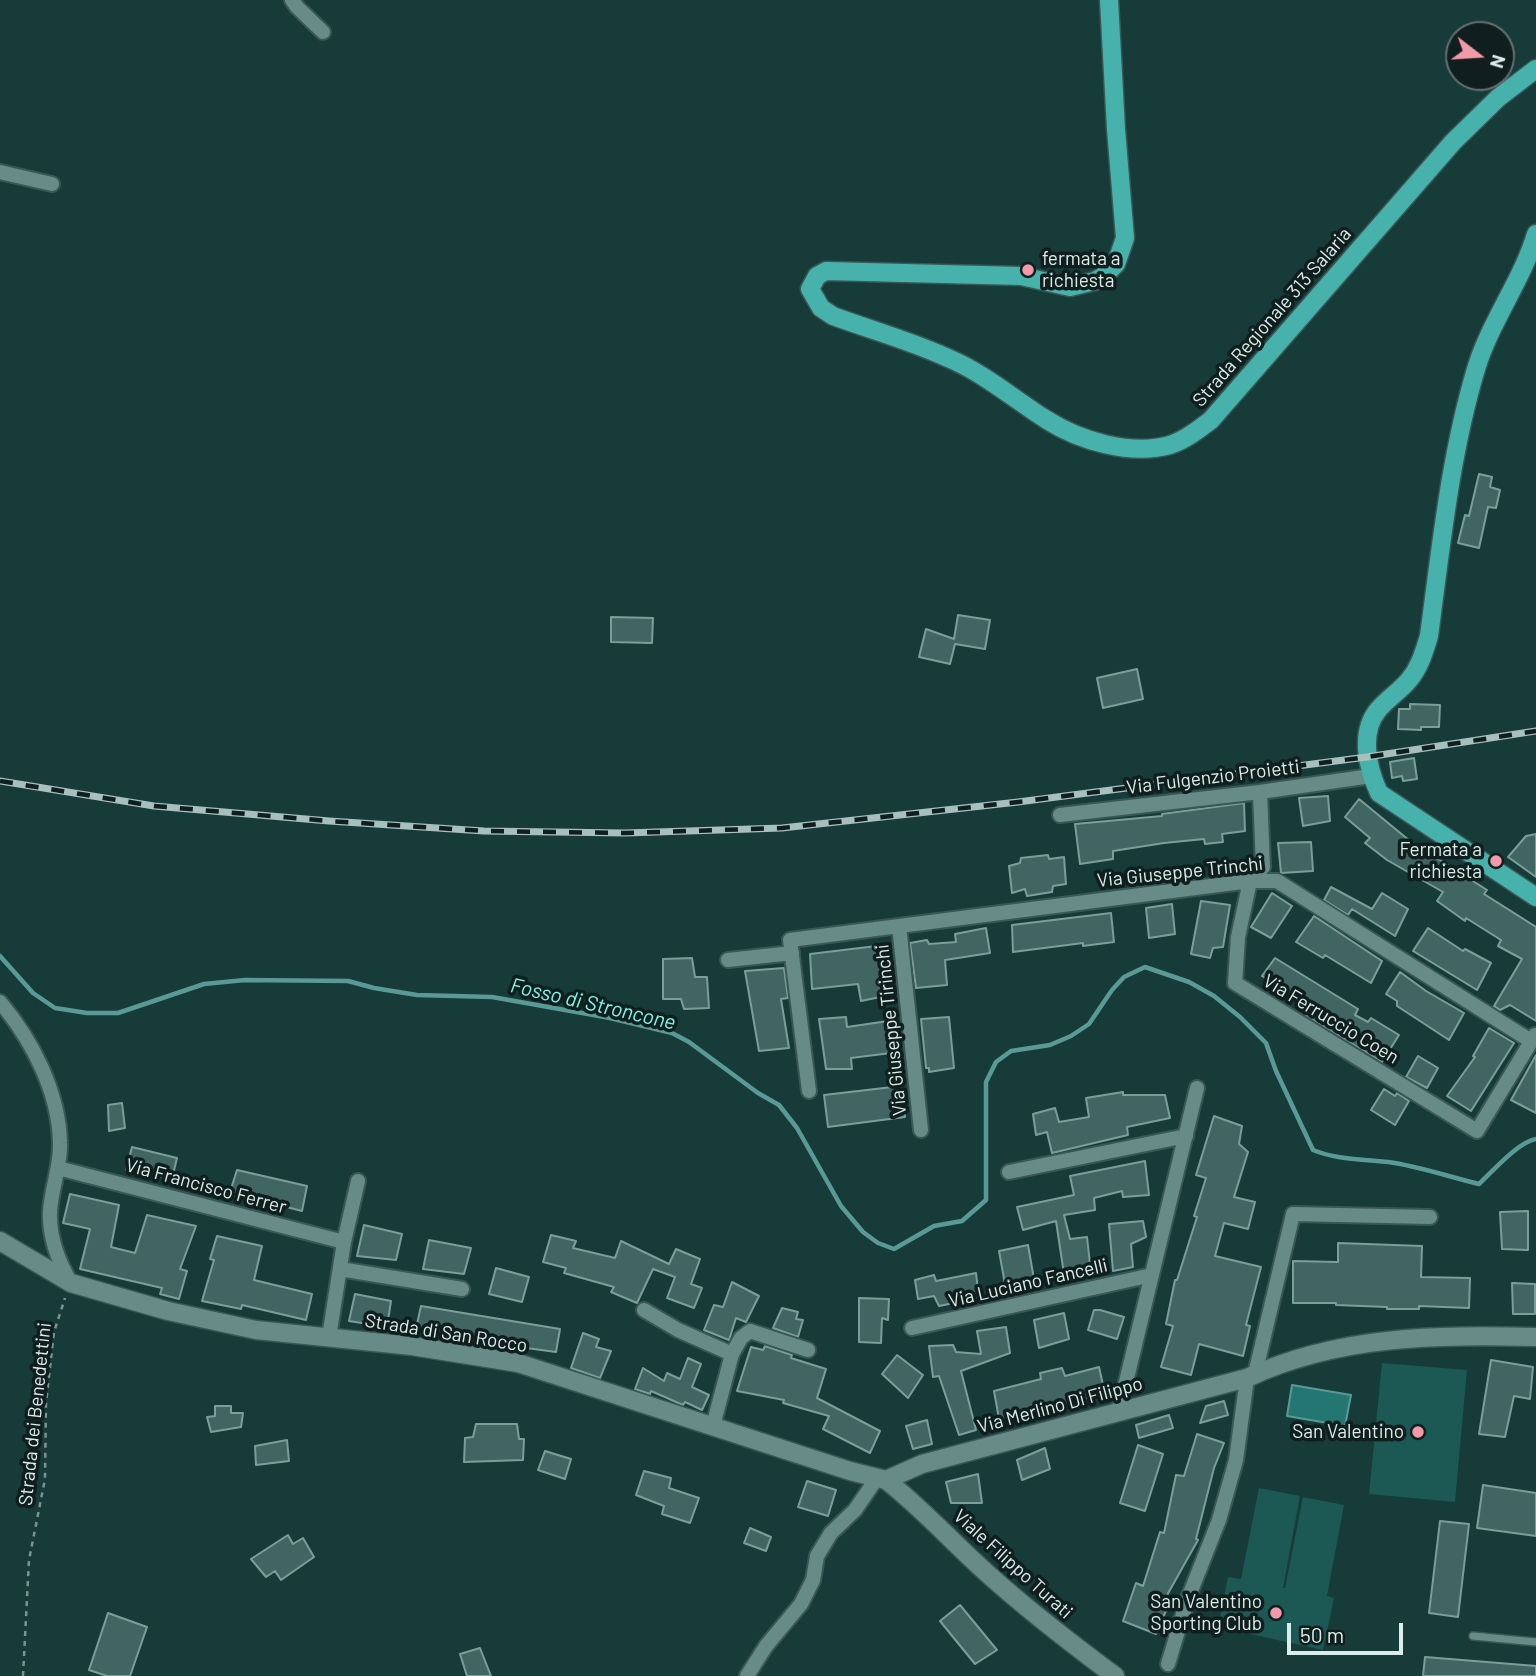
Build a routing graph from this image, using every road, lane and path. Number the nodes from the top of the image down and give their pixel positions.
1 (292, 0) edge
2 (1109, 0) edge
3 (323, 32) dead end
4 (1536, 69) edge
5 (0, 172) edge
6 (52, 184) dead end
7 (1536, 234) edge
8 (1371, 776) junction
9 (1260, 792) junction
10 (1060, 815) dead end
11 (1250, 881) junction
12 (1536, 897) edge
13 (899, 926) junction
14 (791, 946) junction
15 (728, 960) dead end
16 (0, 1002) edge
17 (1534, 1037) edge
18 (1197, 1088) dead end
19 (809, 1091) dead end
20 (921, 1130) dead end
21 (1185, 1136) junction
22 (58, 1168) junction
23 (1009, 1172) dead end
24 (358, 1181) dead end
25 (1430, 1217) dead end
26 (0, 1241) edge
27 (344, 1242) junction
28 (340, 1269) junction
29 (1152, 1275) junction
30 (71, 1283) junction
31 (461, 1289) dead end
32 (644, 1310) dead end
33 (912, 1328) dead end
34 (329, 1337) junction
35 (1536, 1337) edge
36 (808, 1350) dead end
37 (732, 1354) junction
38 (1251, 1376) junction
39 (1119, 1411) junction
40 (713, 1426) junction
41 (881, 1479) junction
42 (1473, 1636) dead end
43 (1536, 1642) edge
44 (1168, 1664) dead end
45 (23, 1676) edge
46 (747, 1676) edge
47 (1115, 1676) edge

1 - 3 street
2 - 4 main road, Strada Regionale 313 Salaria
5 - 6 street
7 - 8 main road
8 - 9 street, Via Fulgenzio Proietti
8 - 12 main road
9 - 10 street, Via Fulgenzio Proietti
9 - 11 street, Via Ferruccio Coen
11 - 13 street, Via Giuseppe Trinchi
11 - 17 street, Via Giuseppe Trinchi
11 - 17 street, Via Ferruccio Coen
13 - 14 street, Via Giuseppe Trinchi
13 - 20 street, Via Giuseppe Tirinchi
14 - 15 street, Via Giuseppe Trinchi
14 - 19 street
16 - 22 street
18 - 21 street
21 - 23 street
21 - 29 street
22 - 27 street, Via Francisco Ferrer
22 - 30 street
24 - 27 street
25 - 38 street
26 - 30 main road, Strada di San Rocco
27 - 28 street
28 - 31 street
28 - 34 street
29 - 33 street, Via Luciano Fancelli
29 - 39 street
30 - 34 main road, Strada di San Rocco
30 - 45 path, Strada dei Benedettini
32 - 37 street
34 - 40 main road, Strada di San Rocco
35 - 38 main road, Via Merlino Di Filippo
36 - 37 street
37 - 40 street
38 - 39 main road, Via Merlino Di Filippo
38 - 44 street
39 - 41 main road, Via Merlino Di Filippo
40 - 41 main road, Strada di San Rocco
41 - 46 street
41 - 47 main road, Viale Filippo Turati
42 - 43 lane

